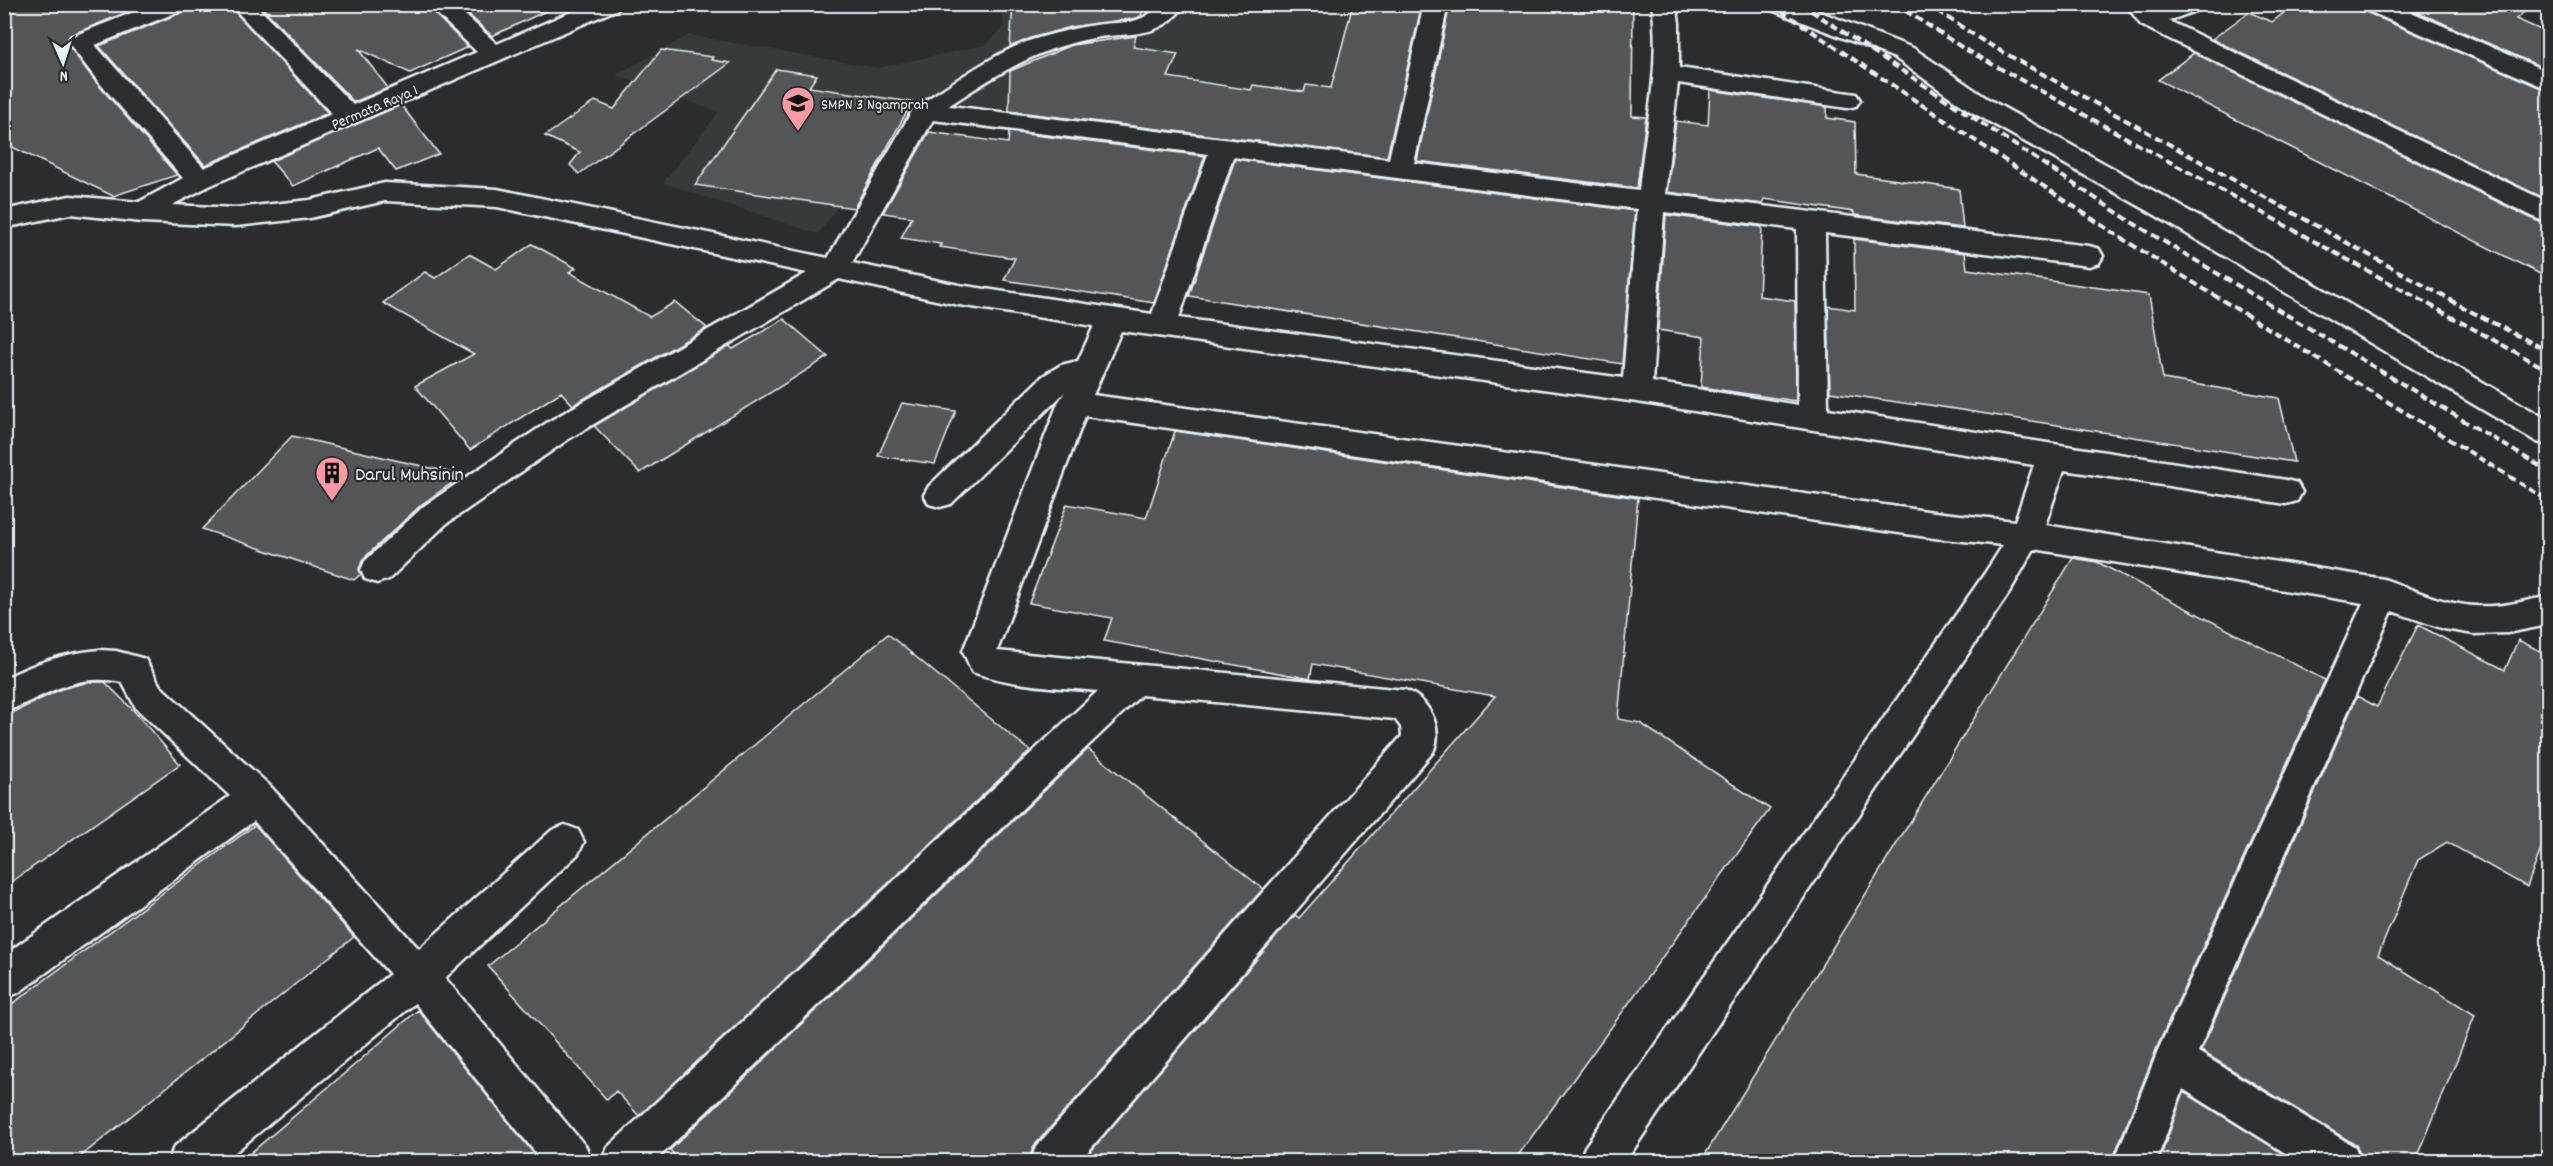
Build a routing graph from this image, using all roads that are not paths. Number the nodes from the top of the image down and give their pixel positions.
1 (177, 4) edge
2 (241, 4) edge
3 (438, 4) edge
4 (610, 4) edge
5 (1174, 4) edge
6 (1436, 4) edge
7 (1664, 4) edge
8 (1777, 4) edge
9 (2192, 4) edge
10 (2372, 4) edge
11 (2143, 12) edge
12 (494, 54) junction
13 (1665, 74) junction
14 (2548, 81) edge
15 (1847, 100) dead end
16 (925, 111) junction
17 (350, 117) junction
18 (1224, 146) junction
19 (1400, 169) junction
20 (200, 180) junction
21 (4, 195) edge
22 (1651, 201) junction
23 (70, 205) junction
24 (142, 213) junction
25 (2548, 213) edge
26 (4, 219) edge
27 (1811, 223) junction
28 (2089, 256) dead end
29 (836, 269) junction
30 (1112, 319) junction
31 (1161, 326) junction
32 (1088, 370) junction
33 (1637, 391) junction
34 (1073, 403) junction
35 (1813, 418) junction
36 (2548, 434) edge
37 (2053, 456) junction
38 (2286, 492) dead end
39 (940, 495) dead end
40 (2026, 535) junction
41 (377, 570) dead end
42 (2384, 593) junction
43 (2548, 611) edge
44 (1134, 679) junction
45 (4, 697) edge
46 (257, 798) junction
47 (565, 842) dead end
48 (418, 976) junction
49 (4, 979) edge
50 (2174, 1060) junction
51 (189, 1161) edge
52 (571, 1161) edge
53 (623, 1161) edge
54 (1051, 1161) edge
55 (1600, 1161) edge
56 (2135, 1161) edge
57 (2340, 1161) edge

1 - 20 street
2 - 17 street
3 - 12 street
4 - 12 street, Permata Raya 1
5 - 16 lane
6 - 19 street
7 - 13 street
8 - 36 street
9 - 11 street
10 - 14 street
11 - 25 street
12 - 17 street, Permata Raya 1
13 - 15 street
13 - 22 street
16 - 18 street
16 - 29 street
17 - 20 street, Permata Raya 1
18 - 19 street
18 - 31 street
19 - 22 street
20 - 24 street, Permata Raya 1
21 - 23 street
22 - 27 street
22 - 33 street
23 - 24 street
23 - 26 street
24 - 29 street
27 - 28 street
27 - 35 street
29 - 30 street
29 - 41 street
30 - 31 street
30 - 32 street
31 - 33 street
32 - 34 street
32 - 39 street
33 - 35 street
34 - 40 street
34 - 44 street
35 - 37 street
37 - 38 street
37 - 40 street
40 - 42 street
40 - 55 street
42 - 43 street
42 - 50 street
44 - 53 street
44 - 54 street
45 - 46 street
46 - 48 street
46 - 49 street
47 - 48 street
48 - 51 street
48 - 52 street
50 - 56 street
50 - 57 street

